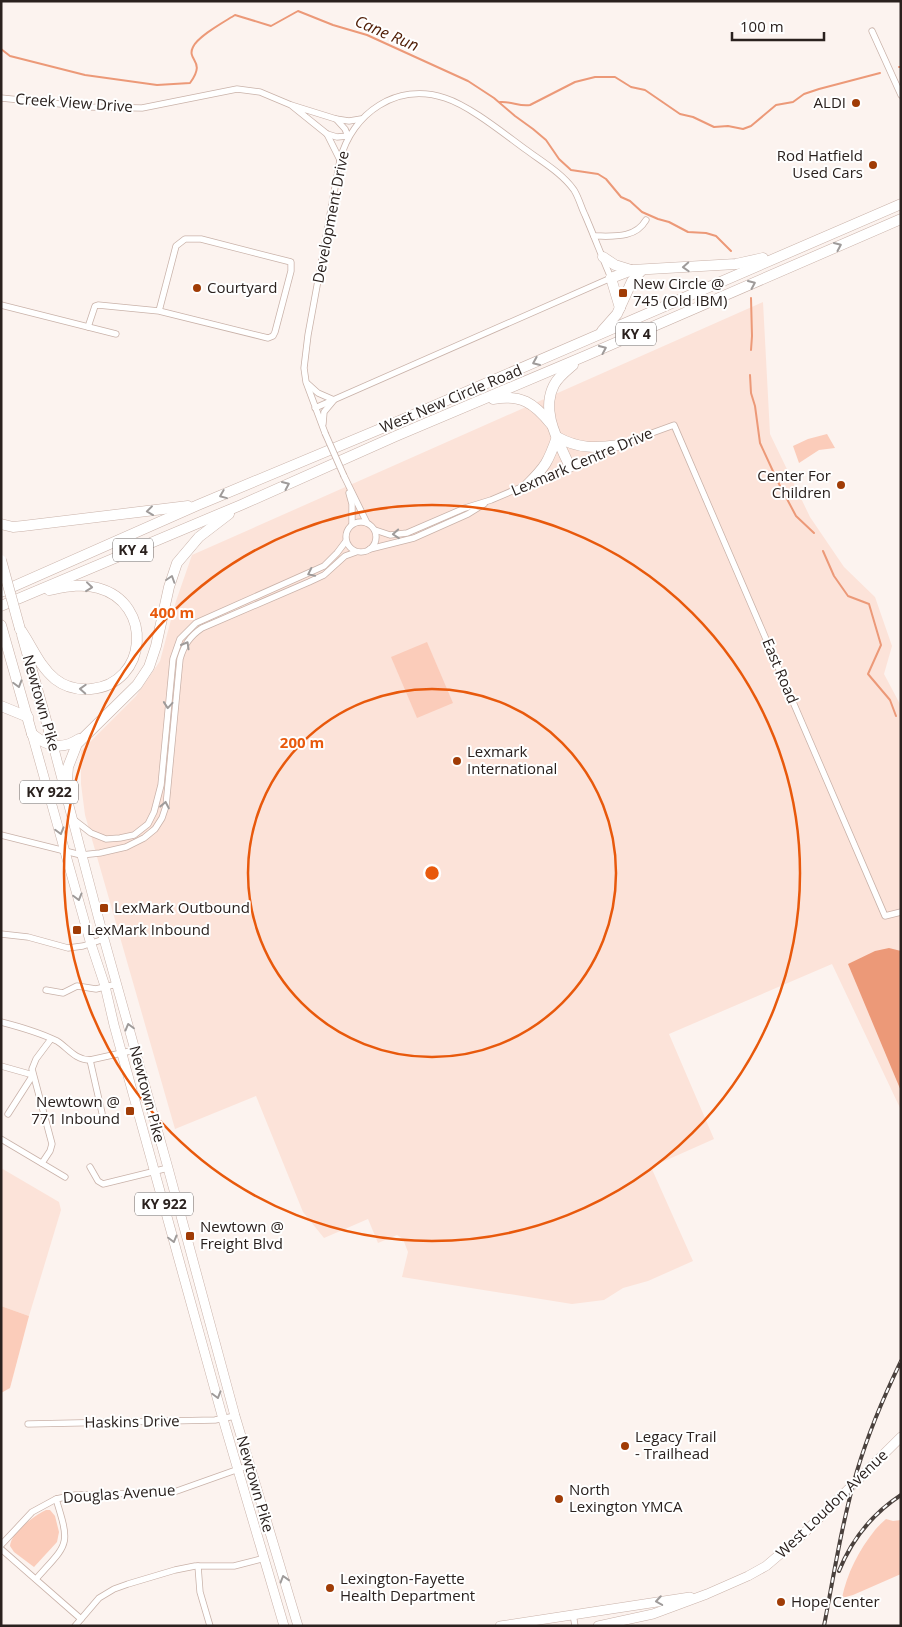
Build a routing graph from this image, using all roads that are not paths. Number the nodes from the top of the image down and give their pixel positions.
1 (872, 31) dead end
2 (901, 94) edge
3 (1, 98) edge
4 (291, 105) junction
5 (336, 119) junction
6 (361, 119) junction
7 (327, 134) junction
8 (348, 136) junction
9 (340, 160) junction
10 (901, 204) edge
11 (901, 219) edge
12 (646, 220) dead end
13 (594, 236) junction
14 (786, 253) junction
15 (603, 257) junction
16 (637, 270) junction
17 (611, 278) junction
18 (1, 305) edge
19 (620, 308) junction
20 (160, 311) junction
21 (88, 327) junction
22 (116, 334) dead end
23 (597, 336) junction
24 (585, 356) junction
25 (306, 382) junction
26 (550, 397) junction
27 (334, 400) junction
28 (477, 402) junction
29 (533, 405) junction
30 (315, 408) junction
31 (552, 425) junction
32 (674, 425) joint
33 (326, 433) junction
34 (557, 437) junction
35 (620, 445) junction
36 (570, 467) junction
37 (344, 476) junction
38 (527, 485) junction
39 (491, 500) junction
40 (198, 505) junction
41 (241, 505) junction
42 (367, 523) junction
43 (1, 524) edge
44 (352, 524) junction
45 (375, 530) junction
46 (346, 541) junction
47 (370, 549) junction
48 (356, 552) junction
49 (1, 560) edge
50 (1, 592) edge
51 (24, 596) junction
52 (1, 606) edge
53 (1, 625) edge
54 (20, 629) junction
55 (1, 706) edge
56 (28, 717) junction
57 (32, 734) junction
58 (82, 737) junction
59 (53, 745) junction
60 (66, 793) junction
61 (72, 818) junction
62 (1, 835) edge
63 (65, 850) junction
64 (82, 855) junction
65 (901, 912) edge
66 (1, 934) edge
67 (104, 939) junction
68 (91, 944) junction
69 (117, 984) junction
70 (105, 986) junction
71 (46, 990) dead end
72 (1, 1022) edge
73 (51, 1039) junction
74 (135, 1050) junction
75 (122, 1054) junction
76 (90, 1060) junction
77 (1, 1066) edge
78 (33, 1075) junction
79 (102, 1113) dead end
80 (8, 1114) dead end
81 (1, 1139) edge
82 (42, 1162) junction
83 (90, 1167) dead end
84 (168, 1168) junction
85 (156, 1172) junction
86 (65, 1177) dead end
87 (175, 1192) junction
88 (162, 1196) junction
89 (193, 1260) junction
90 (180, 1262) junction
91 (235, 1416) junction
92 (223, 1419) junction
93 (28, 1424) dead end
94 (901, 1437) edge
95 (250, 1465) junction
96 (238, 1470) junction
97 (56, 1499) junction
98 (1, 1547) edge
99 (265, 1558) junction
100 (198, 1566) junction
101 (36, 1579) junction
102 (707, 1594) junction
103 (572, 1614) junction
104 (81, 1618) junction
105 (74, 1626) edge
106 (210, 1626) edge
107 (284, 1626) edge
108 (298, 1626) edge
109 (500, 1626) edge
110 (575, 1626) edge
111 (598, 1626) edge

1 - 2 street
3 - 4 street, Creek View Drive
4 - 5 street, Creek View Drive
4 - 7 street, Creek View Drive
5 - 6 street, Creek View Drive
5 - 8 street
6 - 8 street, Development Drive
6 - 13 street, Development Drive
7 - 8 street
7 - 9 street, Creek View Drive
8 - 9 street, Development Drive
9 - 25 street, Development Drive
10 - 14 highway, West New Circle Road / KY 4
24 -> 11 highway, West New Circle Road / KY 4
12 - 13 street
13 - 15 street, Development Drive
14 -> 16 highway
14 - 23 highway, West New Circle Road / KY 4
15 - 16 highway
15 - 17 street, Development Drive
16 - 17 highway
16 - 19 highway
17 - 19 highway
17 - 27 street
18 - 21 street
19 - 23 highway
20 - 20 street
20 - 21 street
21 - 22 street
23 -> 40 highway, West New Circle Road / KY 4
24 - 26 highway
24 - 28 highway, West New Circle Road / KY 4
25 - 27 street
25 - 30 street, Development Drive
26 - 29 highway
26 - 31 highway
27 - 30 street
27 - 33 street
28 - 29 highway
41 -> 28 highway, West New Circle Road / KY 4
29 - 31 highway
30 - 33 street, Development Drive
31 - 34 highway
32 - 35 street, Lexmark Centre Drive
32 - 65 street, East Road
33 - 37 street, Development Drive, bridge
34 - 35 highway
34 - 36 highway
34 - 38 highway
35 - 36 street, Lexmark Centre Drive
36 - 38 street, Lexmark Centre Drive
37 - 42 street, Development Drive
37 - 44 street, Development Drive
38 - 39 street, Lexmark Centre Drive
39 -> 45 street, Lexmark Centre Drive
39 - 47 street, Lexmark Centre Drive
40 -> 43 highway
40 - 50 highway, West New Circle Road / KY 4
41 - 51 highway, West New Circle Road / KY 4
58 -> 41 highway
42 - 44 street
42 - 45 street
44 - 46 street
45 - 47 street
46 - 48 street
46 -> 61 street
47 - 48 street
64 -> 48 street
49 - 54 highway, Newtown Pike / KY 922, bridge
51 - 52 highway, West New Circle Road / KY 4
51 -> 54 highway
53 -> 56 highway, Newtown Pike / KY 922
54 - 59 highway, Newtown Pike / KY 922
55 - 56 highway
56 - 57 highway, Newtown Pike / KY 922
57 - 59 highway
57 -> 63 main road, Newtown Pike / KY 922
58 - 59 highway
58 - 60 highway
59 - 60 main road, Newtown Pike / KY 922
60 - 61 main road, Newtown Pike / KY 922
61 - 64 main road, Newtown Pike / KY 922
62 - 63 street
63 - 64 street
63 -> 68 main road, Newtown Pike / KY 922
64 - 67 main road, Newtown Pike / KY 922
66 - 68 street
67 - 68 street
67 - 69 main road, Newtown Pike / KY 922
68 - 70 main road, Newtown Pike / KY 922
69 - 70 street
74 -> 69 main road, Newtown Pike / KY 922
70 - 71 street
70 - 75 main road, Newtown Pike / KY 922
72 - 73 street
73 - 76 street
73 - 78 street
74 - 75 street
74 - 84 main road, Newtown Pike / KY 922
75 - 76 street
75 - 85 main road, Newtown Pike / KY 922
76 - 79 street
77 - 78 street
78 - 80 street
78 - 82 street
81 - 82 street
82 - 86 street
83 - 85 street
84 - 85 street
84 - 87 main road, Newtown Pike / KY 922
85 - 88 main road, Newtown Pike / KY 922
87 - 88 main road
87 - 89 main road, Newtown Pike / KY 922
88 -> 90 main road, Newtown Pike / KY 922
89 - 90 main road
89 - 91 main road, Newtown Pike / KY 922
90 -> 92 main road, Newtown Pike / KY 922
91 - 92 street, Haskins Drive
91 - 95 main road, Newtown Pike / KY 922
92 - 93 street, Haskins Drive
92 - 96 main road, Newtown Pike / KY 922
94 - 102 main road, West Loudon Avenue
95 - 96 street, Douglas Avenue
108 -> 95 main road, Newtown Pike / KY 922
96 - 97 street, Douglas Avenue
96 - 99 main road, Newtown Pike / KY 922
97 - 98 street, Douglas Avenue
97 - 101 street
98 - 101 street
99 - 100 street
99 - 107 main road, Newtown Pike / KY 922
100 - 104 street
100 - 106 street
101 - 104 street
102 -> 103 main road, West Loudon Avenue
102 - 111 main road, West Loudon Avenue
103 - 109 main road, West Loudon Avenue
103 - 110 street
104 - 105 street

